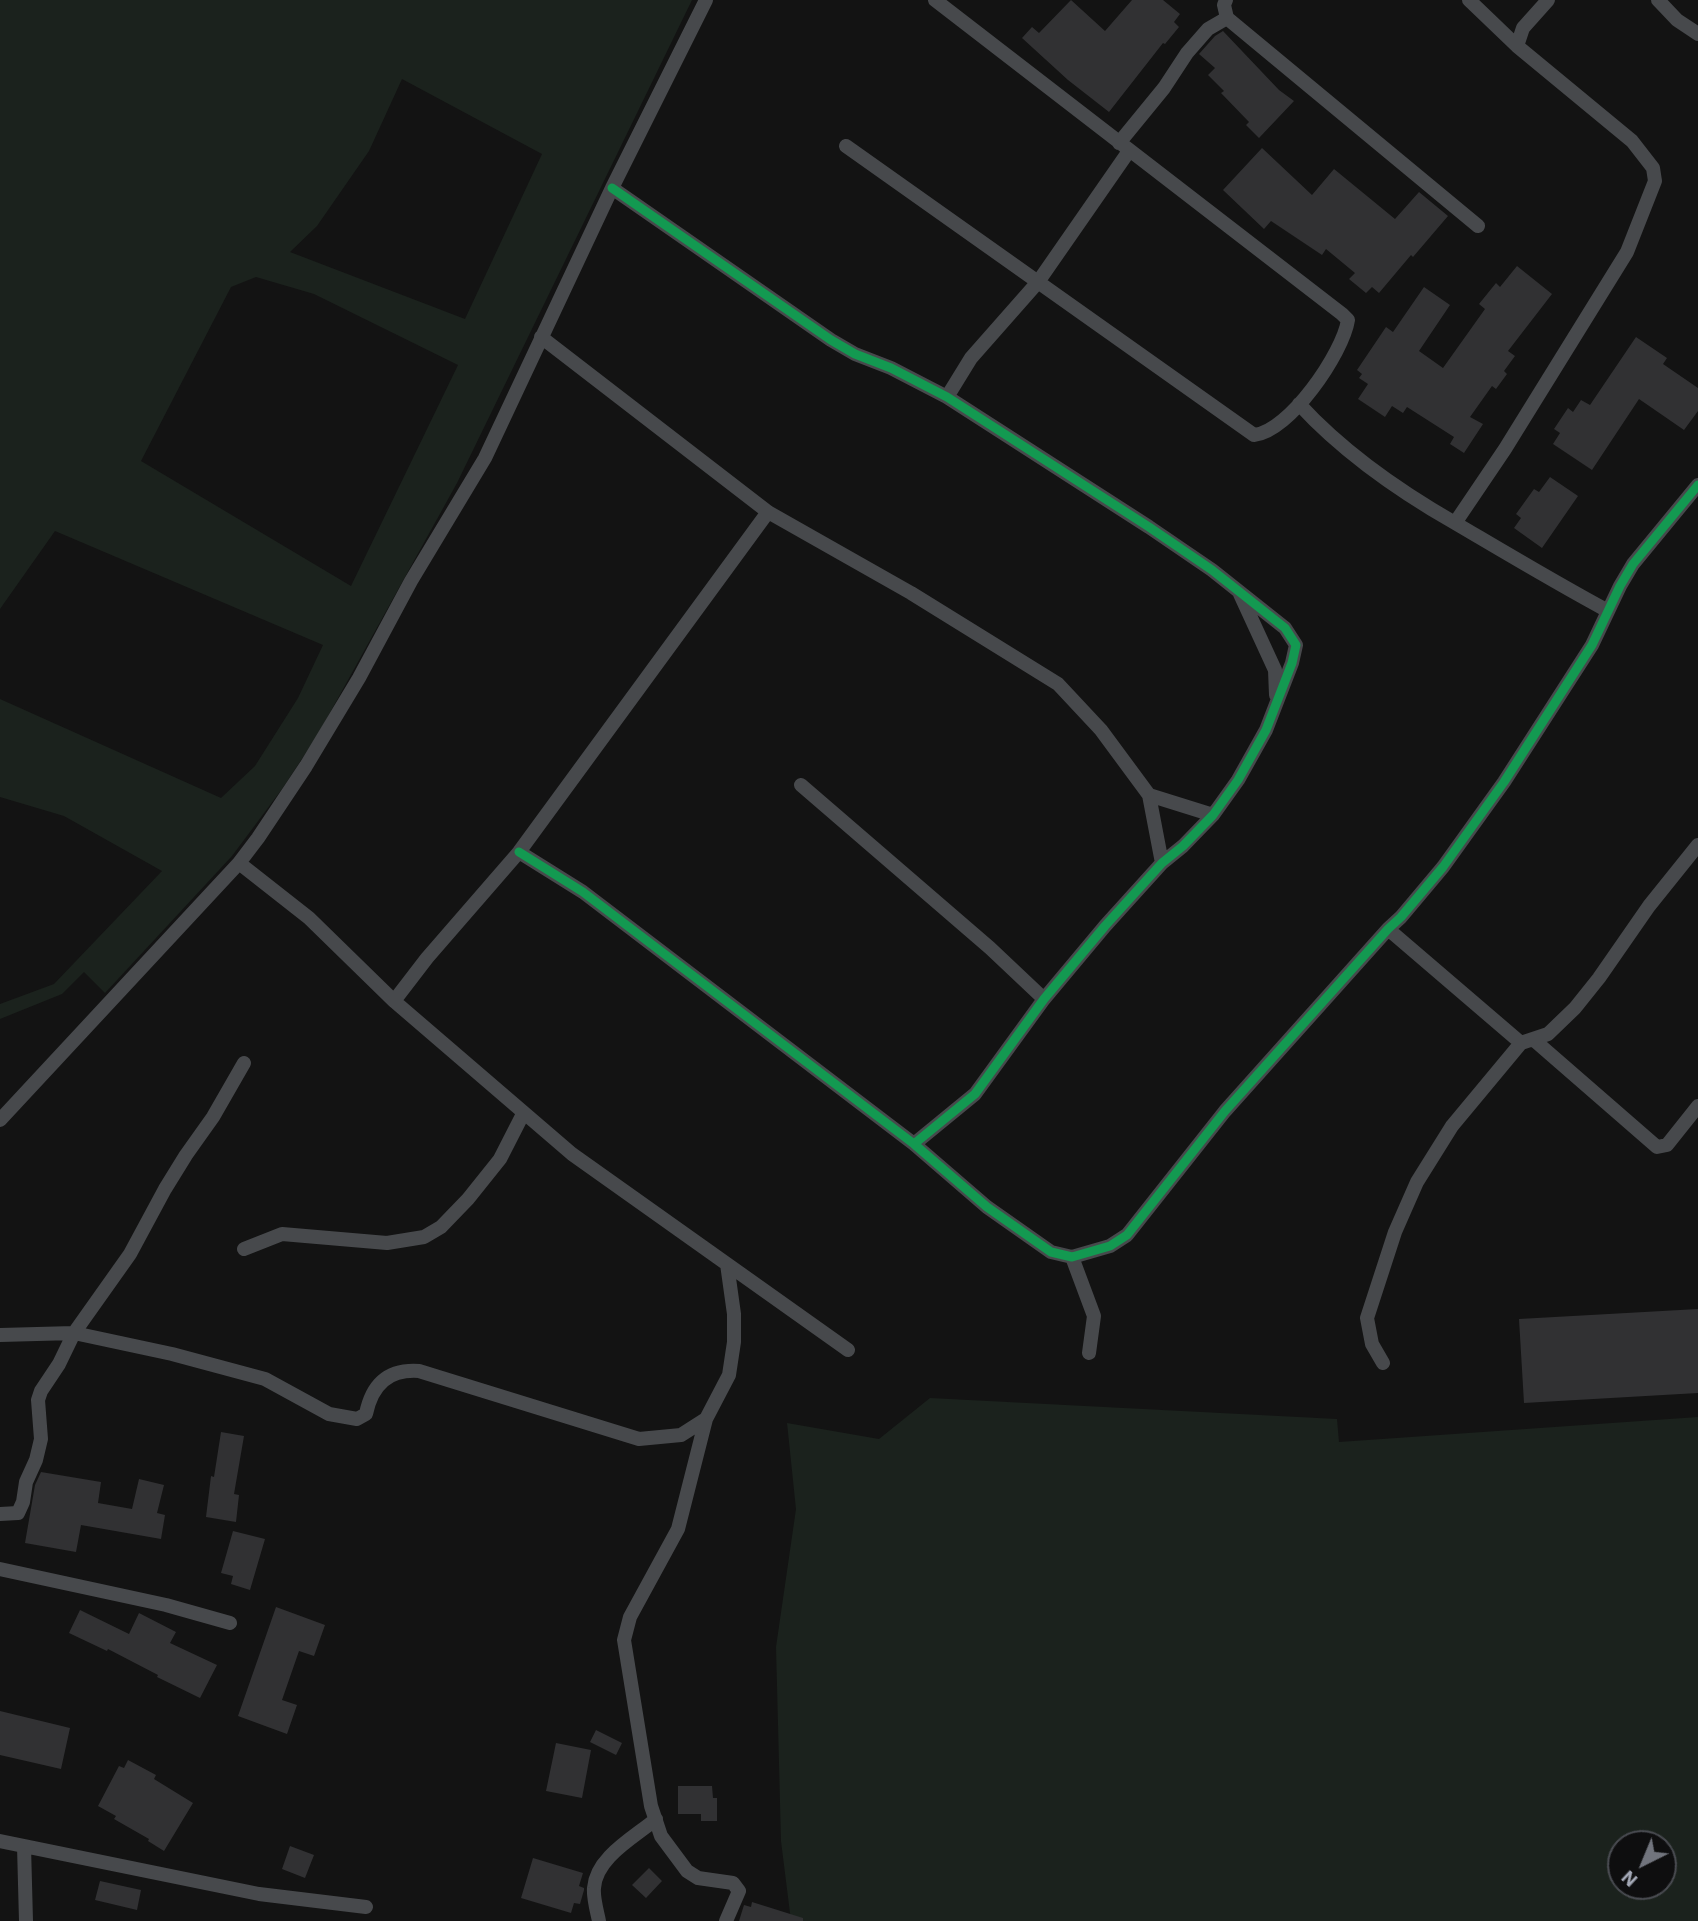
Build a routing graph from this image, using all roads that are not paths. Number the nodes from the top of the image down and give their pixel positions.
1 (706, 0) edge
2 (935, 0) edge
3 (1226, 0) edge
4 (1469, 0) edge
5 (1548, 0) edge
6 (1658, 0) edge
7 (1227, 18) junction
8 (1698, 34) edge
9 (1517, 46) junction
10 (846, 146) dead end
11 (1124, 147) junction
12 (612, 188) junction
13 (1479, 226) dead end
14 (1038, 282) junction
15 (541, 337) junction
16 (947, 397) junction
17 (1299, 404) junction
18 (1698, 485) edge
19 (768, 512) junction
20 (1455, 523) junction
21 (1239, 592) junction
22 (1608, 611) junction
23 (1276, 707) junction
24 (801, 785) dead end
25 (1149, 795) junction
26 (1213, 815) junction
27 (1698, 845) edge
28 (519, 852) junction
29 (239, 863) junction
30 (1162, 863) junction
31 (1388, 929) junction
32 (1044, 999) junction
33 (394, 1001) junction
34 (1528, 1042) junction
35 (244, 1063) dead end
36 (1698, 1105) edge
37 (523, 1114) junction
38 (0, 1120) edge
39 (914, 1144) junction
40 (244, 1249) dead end
41 (1072, 1257) junction
42 (727, 1264) junction
43 (74, 1333) junction
44 (0, 1335) edge
45 (848, 1350) dead end
46 (1089, 1353) dead end
47 (1383, 1363) dead end
48 (706, 1419) junction
49 (0, 1514) edge
50 (0, 1569) edge
51 (230, 1623) dead end
52 (656, 1819) junction
53 (0, 1841) edge
54 (24, 1846) junction
55 (366, 1907) dead end
56 (26, 1921) edge
57 (599, 1921) edge
58 (726, 1921) edge

1 - 12 street
2 - 11 street
3 - 7 street
4 - 9 street
5 - 9 street
6 - 8 street
7 - 11 street
7 - 13 street
9 - 20 street
10 - 14 street
11 - 14 street
11 - 17 street
12 - 15 street
12 - 16 street
14 - 16 street
14 - 17 street
15 - 19 street
15 - 29 street
16 - 21 street
17 - 20 street
18 - 22 street
19 - 25 street
19 - 28 street
20 - 22 street
21 - 23 street
21 - 23 street
22 - 31 street
23 - 26 street
24 - 32 street
25 - 26 street
25 - 30 street
26 - 30 street
27 - 34 street
28 - 33 street
28 - 39 street
29 - 33 street
29 - 38 street
30 - 32 street
31 - 34 street
31 - 41 street
32 - 39 street
33 - 37 street
34 - 36 street
34 - 47 street
35 - 43 street
37 - 40 street
37 - 42 street
39 - 41 street
41 - 46 street
42 - 45 street
42 - 48 street
43 - 44 street
43 - 48 street
43 - 49 street
48 - 52 street
50 - 51 street
52 - 57 street
52 - 58 street
53 - 54 street
54 - 55 street
54 - 56 street

